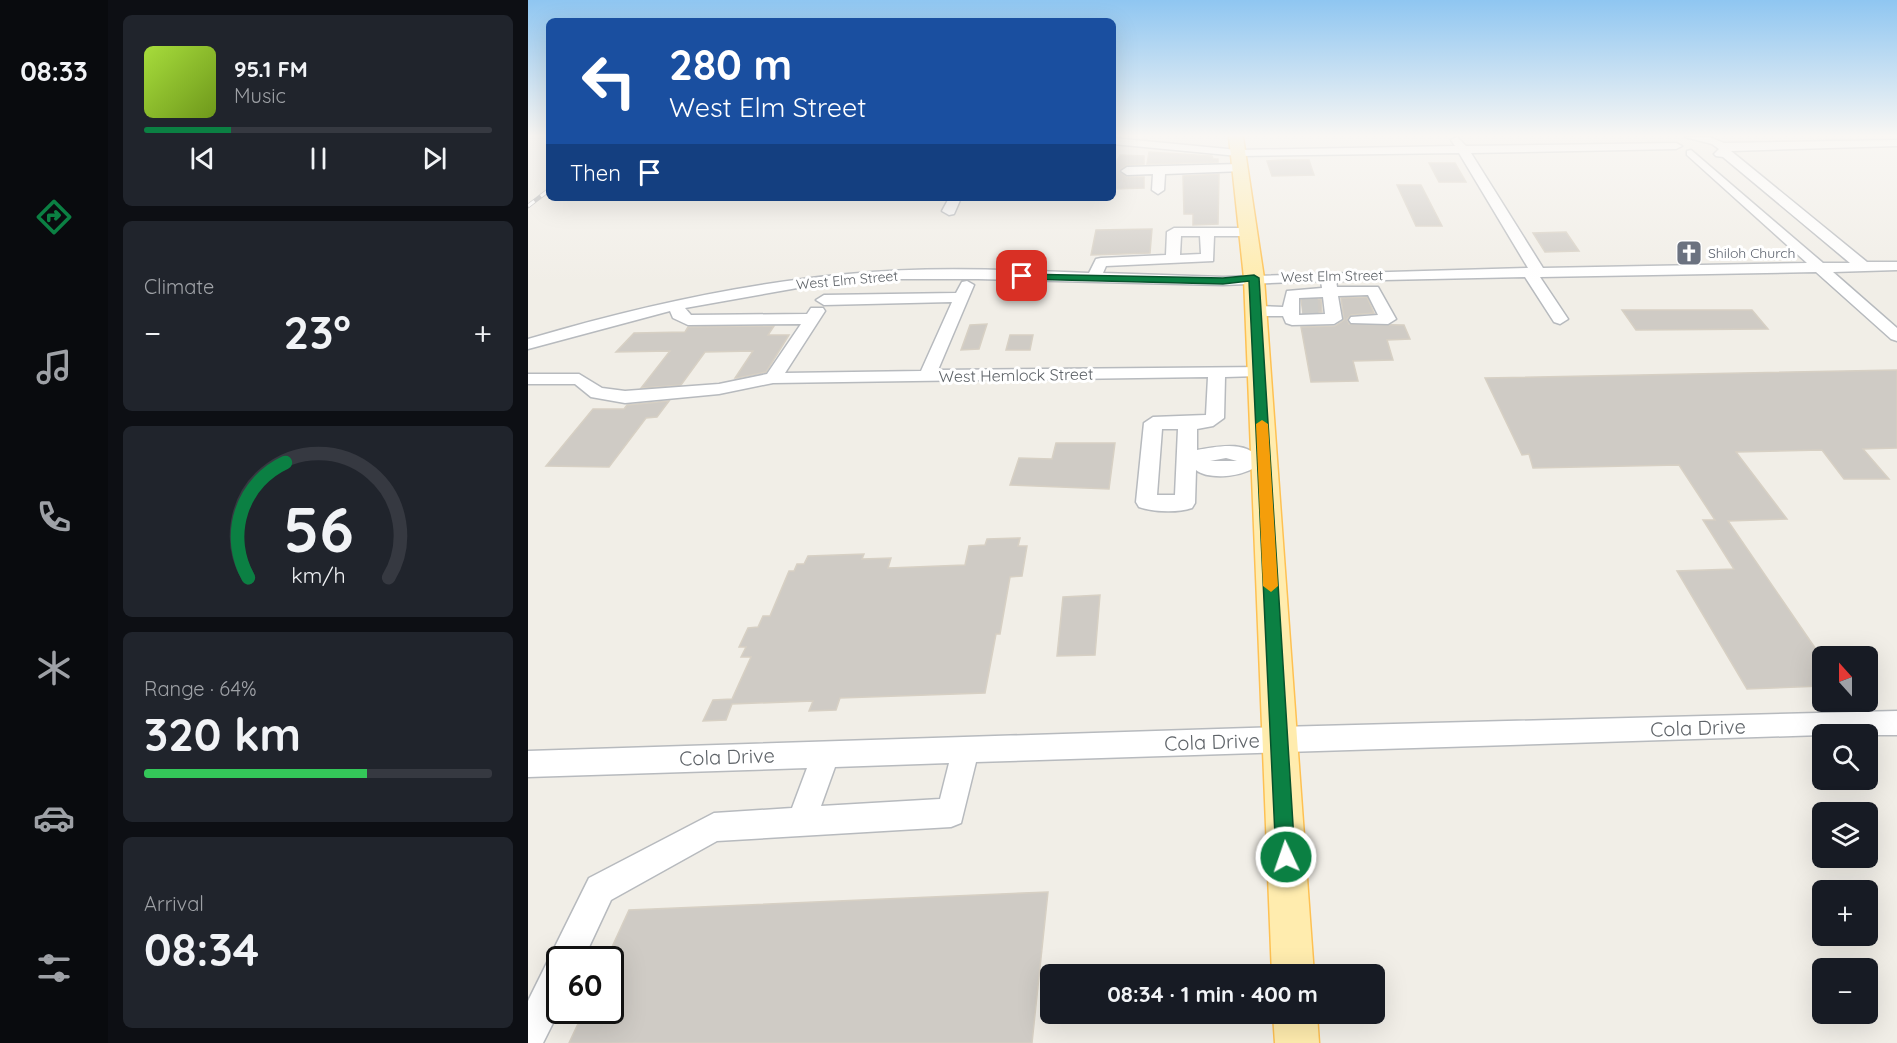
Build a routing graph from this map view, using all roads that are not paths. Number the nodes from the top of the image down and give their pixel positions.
1 (1159, 186) edge
2 (1241, 186) edge
3 (1484, 186) edge
4 (1728, 186) edge
5 (1768, 186) edge
6 (1158, 190) dead end
7 (954, 201) edge
8 (949, 211) dead end
9 (1207, 231) junction
10 (1247, 232) junction
11 (1173, 259) junction
12 (1863, 266) junction
13 (1897, 266) edge
14 (1820, 267) junction
15 (1534, 272) junction
16 (972, 274) junction
17 (1254, 278) junction
18 (1093, 279) junction
19 (834, 280) junction
20 (1357, 283) junction
21 (1328, 294) junction
22 (962, 297) junction
23 (824, 300) junction
24 (676, 304) junction
25 (1294, 308) junction
26 (1256, 311) junction
27 (812, 319) junction
28 (1560, 319) dead end
29 (1357, 320) dead end
30 (1893, 333) edge
31 (528, 344) edge
32 (1259, 371) junction
33 (1217, 372) junction
34 (927, 377) junction
35 (773, 378) junction
36 (528, 379) edge
37 (1188, 423) junction
38 (1192, 458) junction
39 (1258, 461) junction
40 (1897, 723) edge
41 (1279, 739) junction
42 (965, 750) junction
43 (826, 754) junction
44 (528, 764) edge
45 (801, 822) junction
46 (573, 946) edge
47 (1292, 964) edge
48 (546, 1001) edge
49 (1296, 1024) edge
50 (528, 1037) edge
51 (1297, 1043) edge

1 - 6 street
2 - 10 main road
3 - 15 street
4 - 14 street
5 - 12 street
7 - 8 street
9 - 10 street
9 - 11 street
9 - 11 street
10 - 17 main road
11 - 18 street
12 - 13 street, West Elm Street
12 - 14 street, West Elm Street
14 - 15 street, West Elm Street
14 - 30 street
15 - 20 street, West Elm Street
15 - 28 street
16 - 18 street, West Elm Street
16 - 19 street, West Elm Street
16 - 22 street
17 - 18 street, West Elm Street
17 - 21 street, West Elm Street
17 - 26 main road
19 - 23 street
19 - 24 street, West Elm Street
20 - 21 street, West Elm Street
20 - 29 street
21 - 25 street
21 - 25 street
22 - 23 street
22 - 34 street
23 - 27 street
24 - 27 street
24 - 31 street, West Elm Street
25 - 26 street
26 - 32 main road
27 - 35 street
32 - 33 street, West Hemlock Street
32 - 39 main road
33 - 34 street, West Hemlock Street
33 - 37 street
34 - 35 street, West Hemlock Street
35 - 36 street, West Hemlock Street
37 - 38 street
37 - 38 street
38 - 39 street
39 - 41 main road
40 - 41 street, Cola Drive
41 - 42 street, Cola Drive
41 - 47 main road
42 - 43 street, Cola Drive
42 - 45 street
43 - 44 street, Cola Drive
43 - 45 street
45 - 46 street
48 - 50 street
49 - 51 main road

